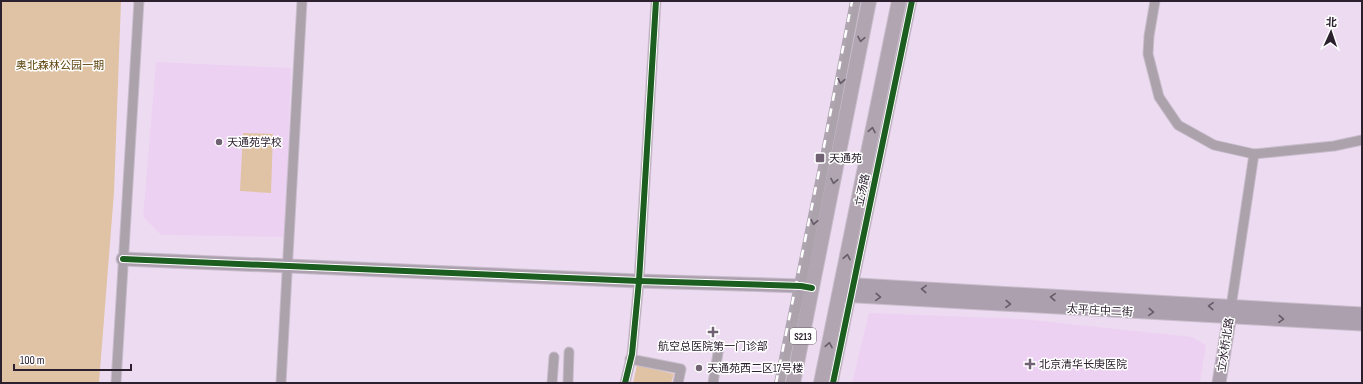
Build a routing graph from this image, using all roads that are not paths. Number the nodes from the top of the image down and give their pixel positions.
1 (139, 1) edge
2 (302, 1) edge
3 (656, 1) edge
4 (856, 1) edge
5 (869, 1) edge
6 (899, 1) edge
7 (912, 1) edge
8 (1155, 1) edge
9 (1362, 140) edge
10 (1254, 154) junction
11 (124, 259) junction
12 (288, 266) junction
13 (639, 281) junction
14 (807, 287) junction
15 (845, 290) junction
16 (1230, 312) junction
17 (1362, 314) edge
18 (1362, 324) edge
19 (719, 346) dead end
20 (569, 352) dead end
21 (554, 357) dead end
22 (630, 360) junction
23 (116, 383) edge
24 (281, 383) edge
25 (552, 383) edge
26 (568, 383) edge
27 (625, 383) edge
28 (678, 383) edge
29 (713, 383) edge
30 (780, 383) edge
31 (793, 383) edge
32 (821, 383) edge
33 (833, 383) edge
34 (1219, 383) edge

1 - 11 street
2 - 12 street
3 - 13 street
4 -> 14 street, S213
5 -> 14 main road, S213
15 -> 6 main road, 立汤路 / S213
7 - 15 street, 立汤路 / S213
8 - 10 street
9 - 10 street
10 - 16 street
11 - 12 street
11 - 23 street
12 - 13 street
12 - 24 street
13 - 14 street
13 - 22 street
14 - 30 street, S213
14 - 31 main road, S213
15 - 16 street, 太平庄中二街
32 -> 15 main road, 立汤路 / S213
15 - 33 street, 立汤路 / S213
16 - 17 street, 太平庄中二街
16 -> 18 street, 太平庄中二街
16 - 34 street, 立水桥北路
19 - 29 street
20 - 26 street
21 - 25 street
22 - 27 street
22 - 28 street

